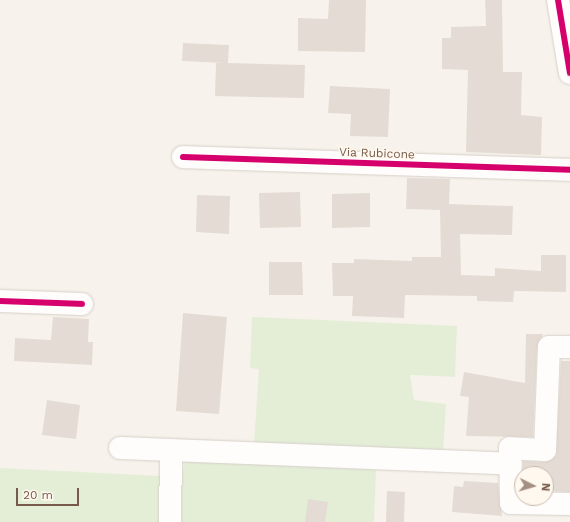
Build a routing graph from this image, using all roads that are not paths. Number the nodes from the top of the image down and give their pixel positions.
1 (558, 0) edge
2 (570, 73) edge
3 (182, 157) dead end
4 (570, 170) edge
5 (0, 301) edge
6 (82, 304) dead end
7 (570, 347) edge
8 (120, 448) dead end
9 (171, 450) junction
10 (511, 464) junction
11 (570, 504) edge
12 (170, 522) edge

1 - 2 street
3 - 4 street, Via Rubicone
5 - 6 street
7 - 10 street
8 - 9 street
9 - 10 street
9 - 12 street
10 - 11 street

